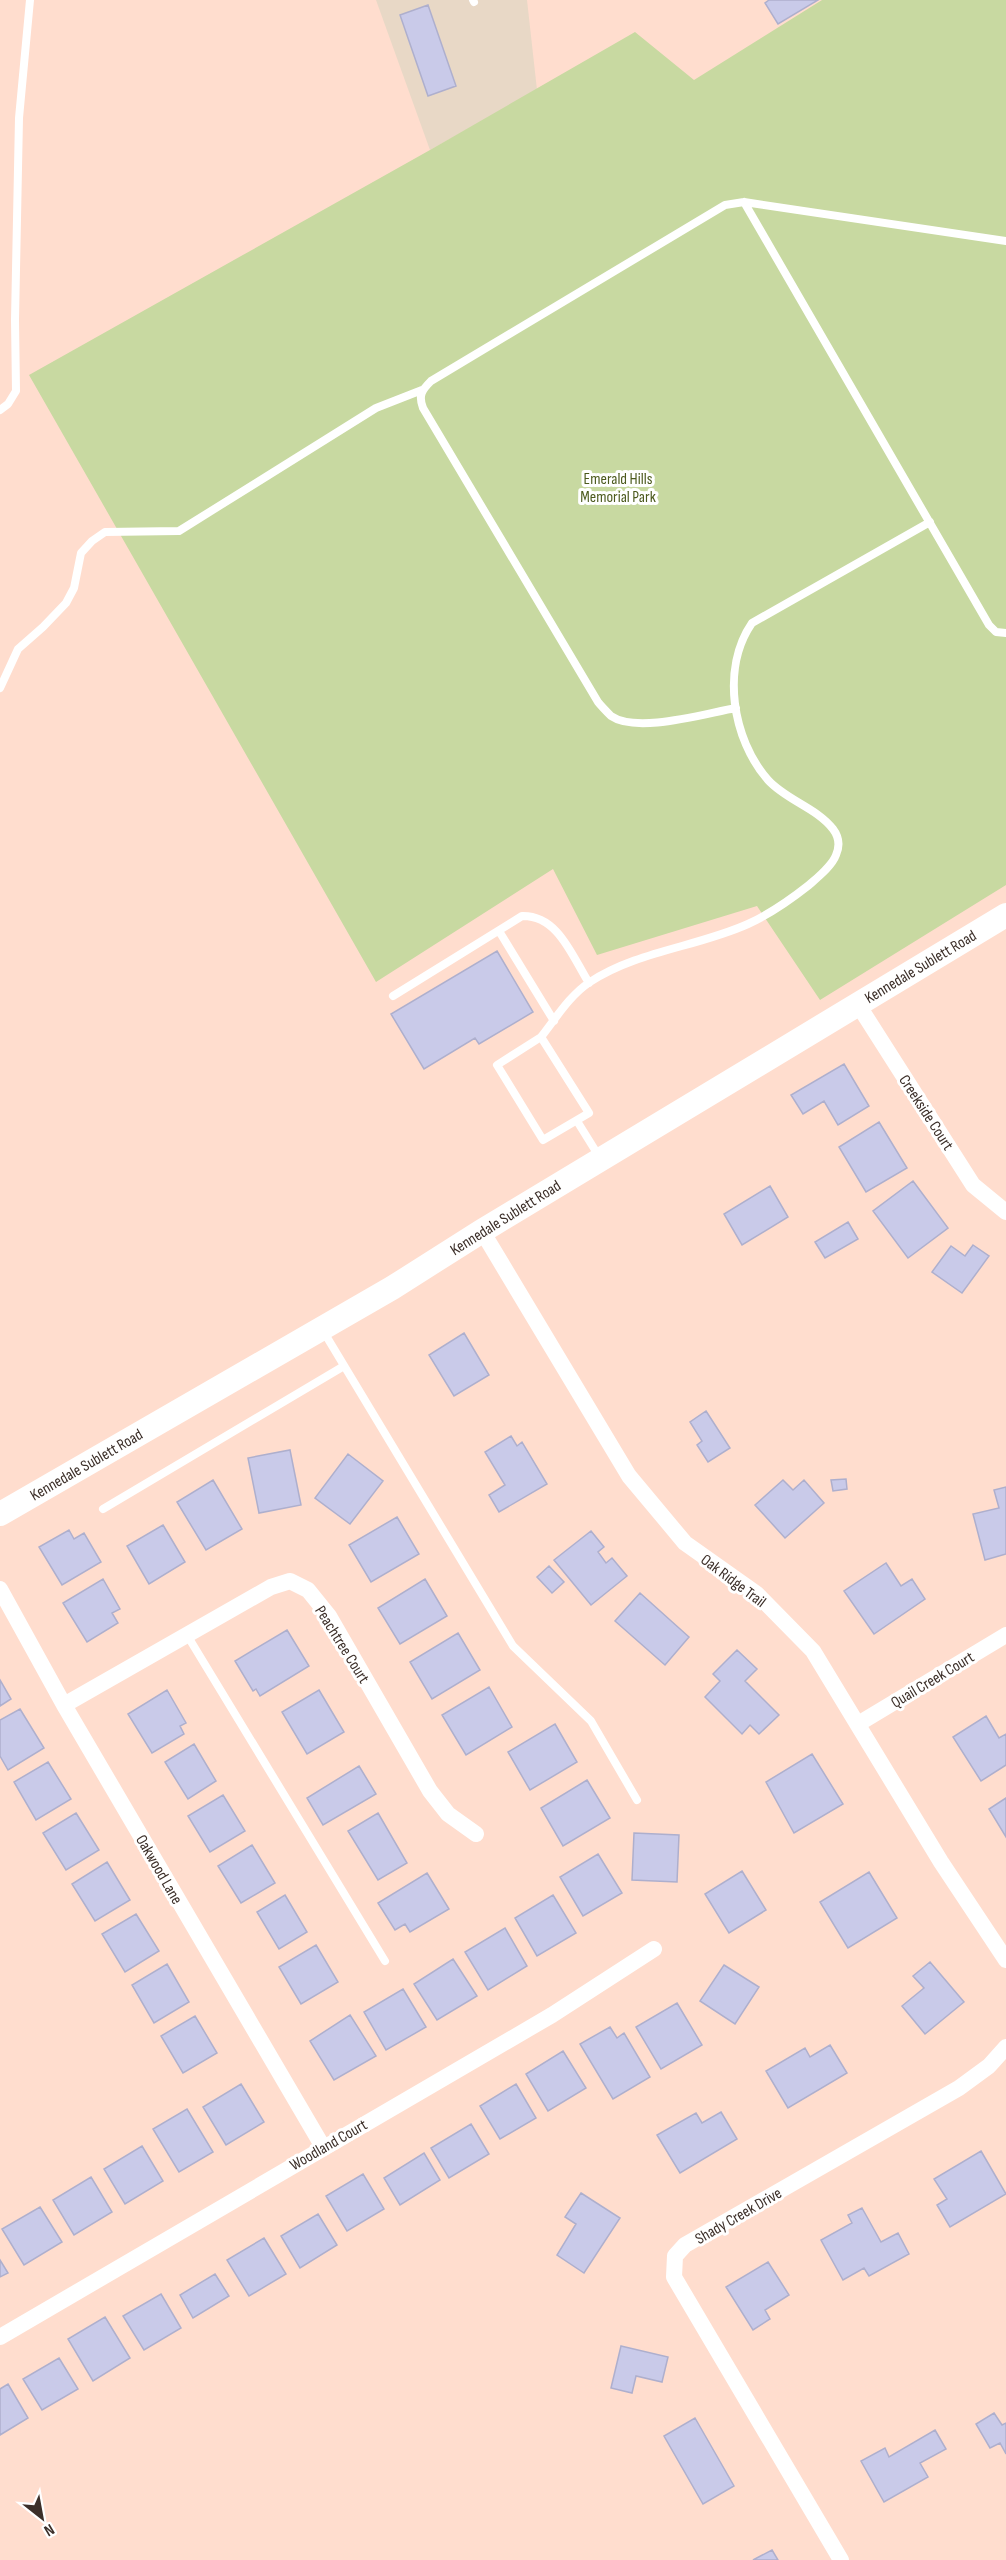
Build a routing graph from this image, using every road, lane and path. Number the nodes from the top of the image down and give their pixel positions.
1 (30, 0) edge
2 (744, 202) junction
3 (1006, 241) edge
4 (422, 390) junction
5 (0, 410) edge
6 (930, 522) junction
7 (1006, 633) edge
8 (0, 688) edge
9 (736, 708) junction
10 (1006, 915) edge
11 (499, 931) junction
12 (588, 983) junction
13 (393, 996) dead end
14 (857, 1003) junction
15 (554, 1021) junction
16 (542, 1037) junction
17 (577, 1120) junction
18 (600, 1159) junction
19 (1006, 1212) edge
20 (482, 1231) junction
21 (322, 1329) junction
22 (344, 1366) junction
23 (103, 1509) dead end
24 (0, 1514) edge
25 (0, 1589) edge
26 (187, 1635) junction
27 (1006, 1635) edge
28 (64, 1705) junction
29 (858, 1724) junction
30 (637, 1800) dead end
31 (476, 1834) dead end
32 (654, 1949) dead end
33 (1006, 1960) edge
34 (385, 1961) dead end
35 (1006, 2047) edge
36 (323, 2147) junction
37 (0, 2337) edge
38 (841, 2560) edge

1 - 5 lane
2 - 3 lane
2 - 4 lane
2 - 6 lane
4 - 8 lane
4 - 9 lane
6 - 7 lane
6 - 9 lane
9 - 12 lane
10 - 14 main road, Kennedale Sublett Road
11 - 12 lane
11 - 13 lane
11 - 15 lane
12 - 15 lane
14 - 18 main road, Kennedale Sublett Road
14 - 19 street, Creekside Court
15 - 16 lane
16 - 17 lane
16 - 17 lane
17 - 18 lane
18 - 20 main road, Kennedale Sublett Road
20 - 21 main road, Kennedale Sublett Road
20 - 29 street, Oak Ridge Trail
21 - 22 lane
21 - 24 main road, Kennedale Sublett Road
22 - 23 lane
22 - 30 lane
25 - 28 street, Oakwood Lane
26 - 28 street, Peachtree Court
26 - 31 street, Peachtree Court
26 - 34 lane
27 - 29 street, Quail Creek Court
28 - 36 street, Oakwood Lane
29 - 33 street, Oak Ridge Trail
32 - 36 street, Woodland Court
35 - 38 street, Shady Creek Drive
36 - 37 street, Woodland Court

